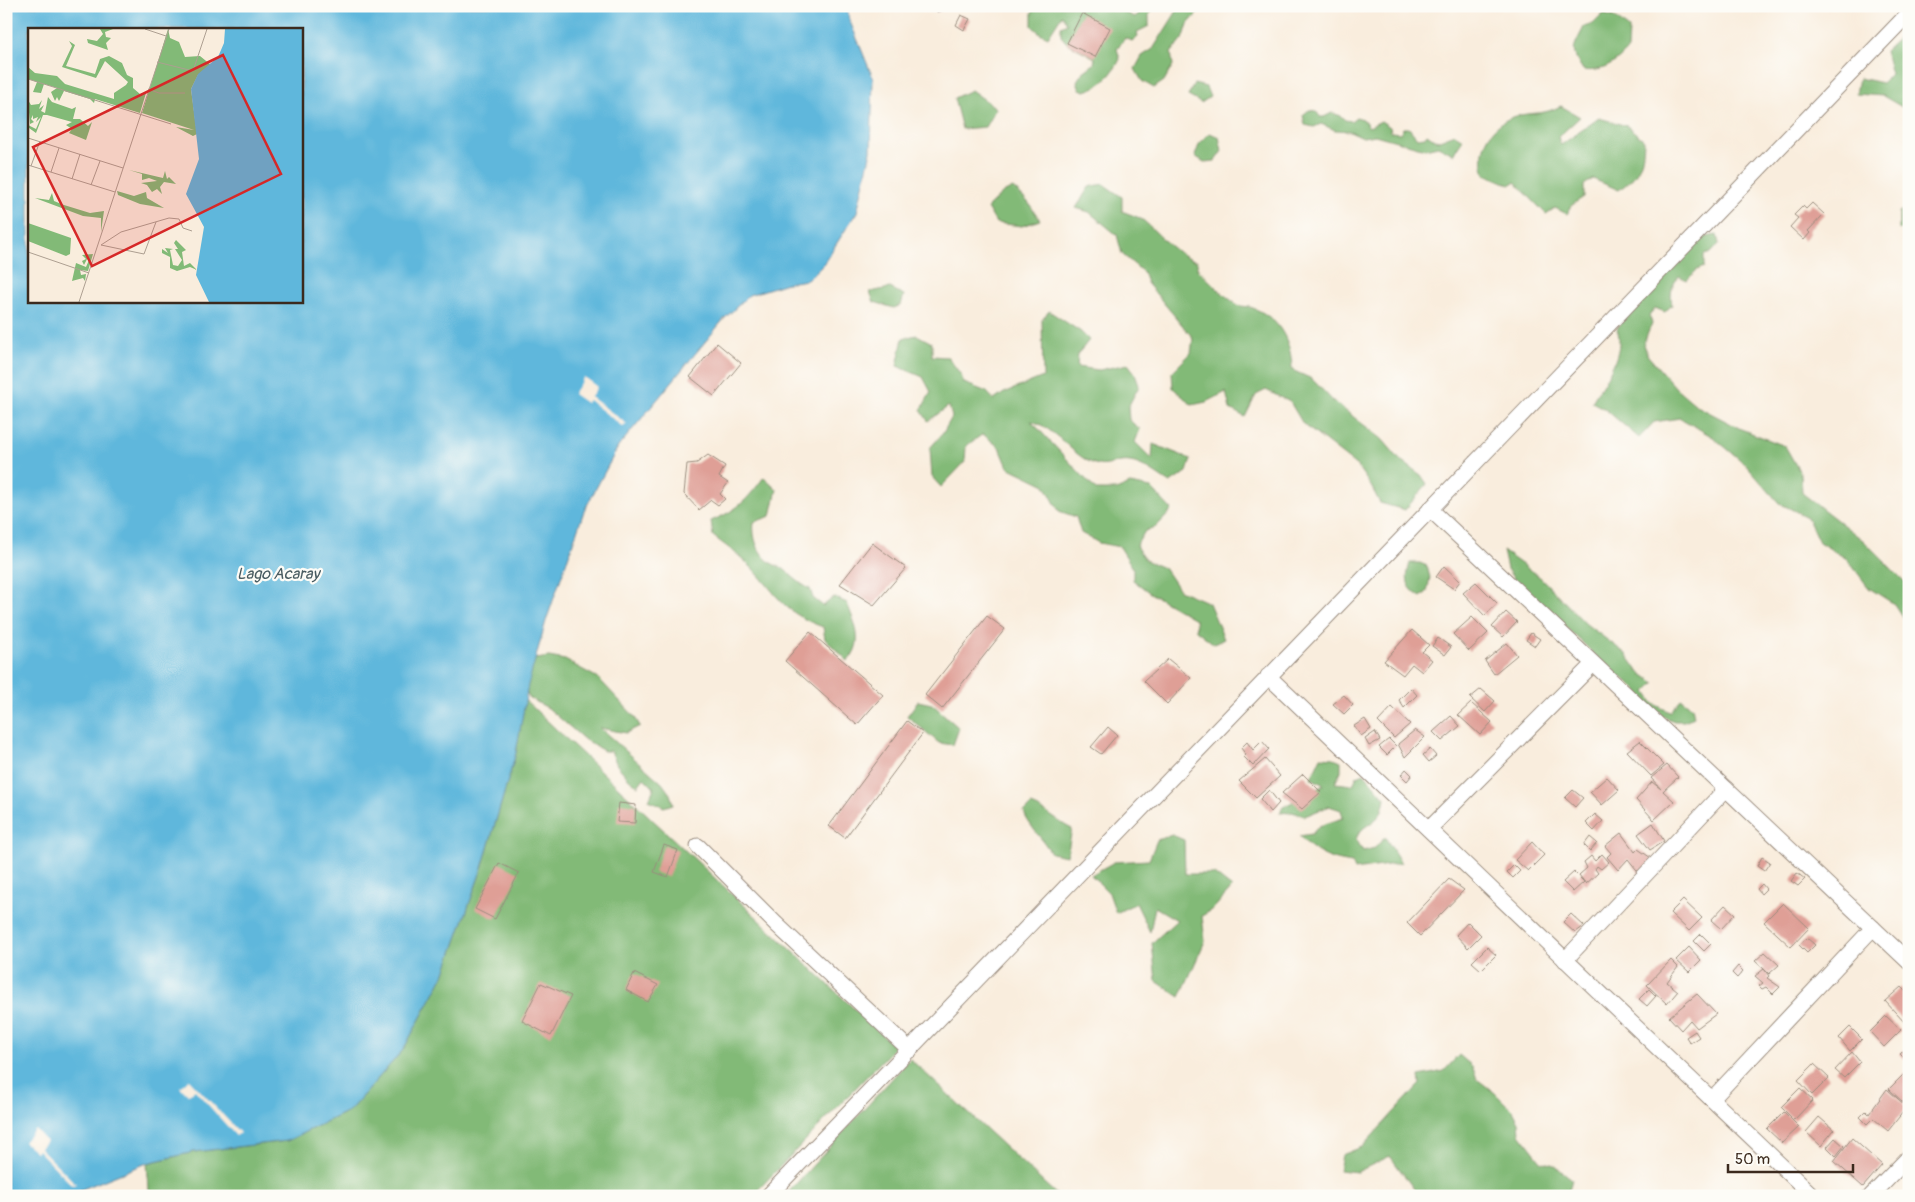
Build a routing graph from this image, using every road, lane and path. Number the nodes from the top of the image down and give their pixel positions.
1 (1909, 12) edge
2 (1430, 509) junction
3 (1593, 664) junction
4 (1268, 676) junction
5 (1726, 790) junction
6 (1429, 829) junction
7 (698, 846) dead end
8 (1872, 928) junction
9 (1565, 960) junction
10 (1909, 962) edge
11 (910, 1050) junction
12 (1712, 1099) junction
13 (1909, 1157) edge
14 (768, 1196) edge
15 (1813, 1196) edge
16 (1871, 1196) edge

1 - 2 street
2 - 3 street
2 - 4 street
3 - 5 street
3 - 6 street
4 - 6 street
4 - 11 street
5 - 8 street
5 - 9 street
6 - 9 street
7 - 11 street
8 - 10 street
8 - 12 street
9 - 12 street
11 - 14 street
12 - 15 street
13 - 16 street

